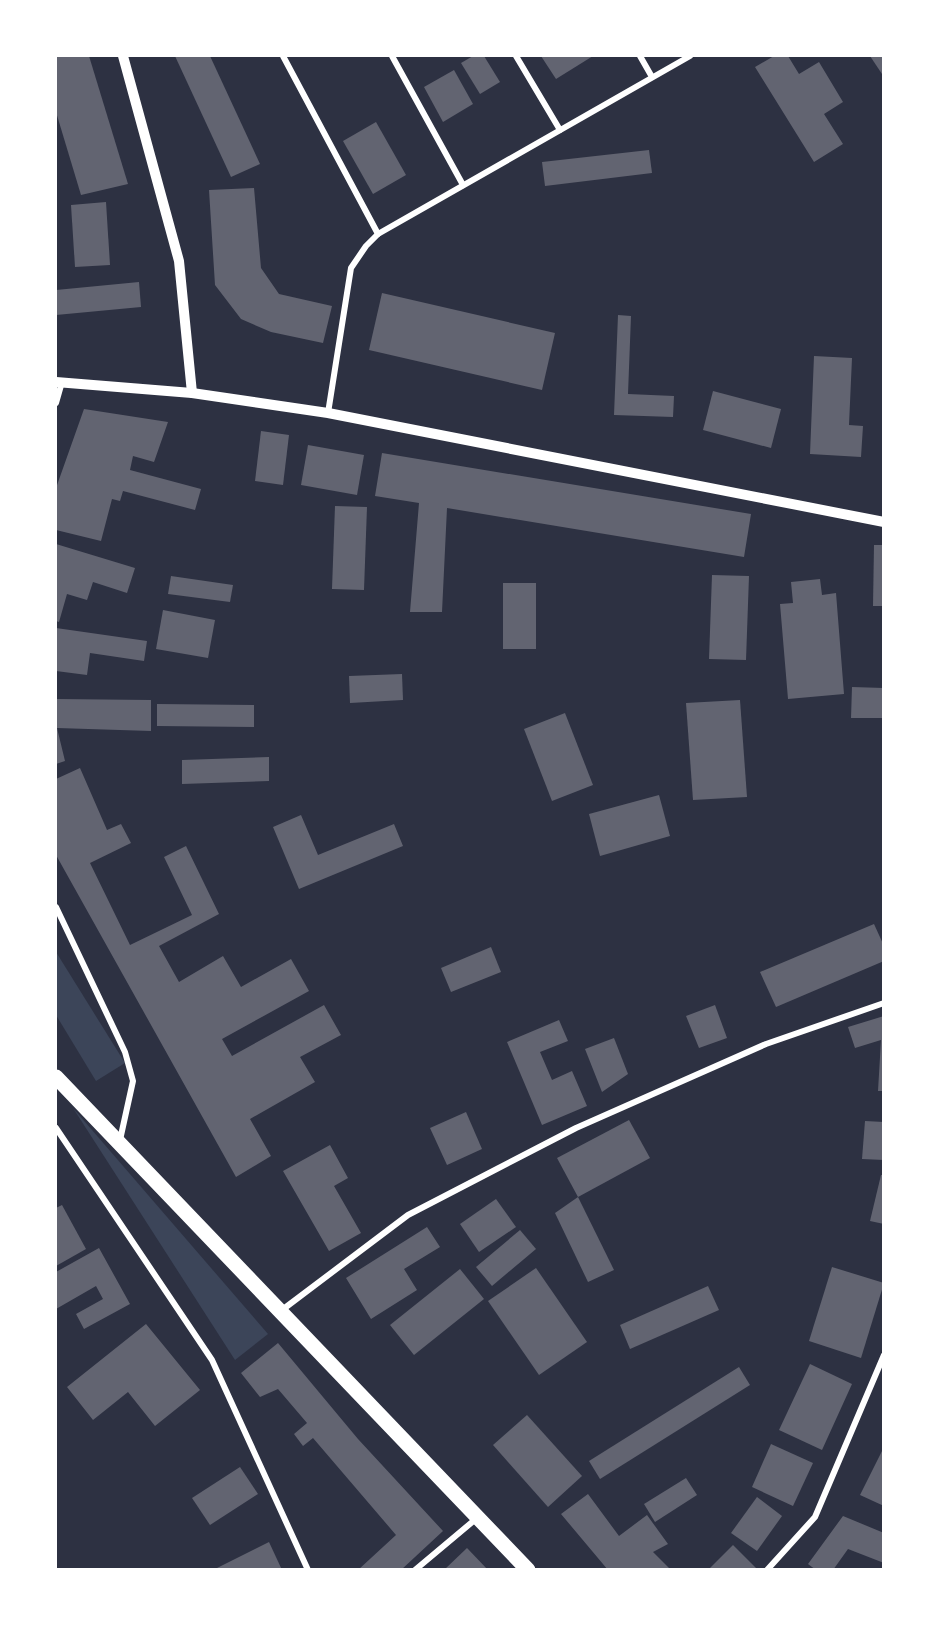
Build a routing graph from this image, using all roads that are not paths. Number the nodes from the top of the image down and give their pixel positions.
1 (123, 56) edge
2 (283, 56) edge
3 (392, 56) edge
4 (516, 56) edge
5 (640, 56) edge
6 (690, 56) edge
7 (652, 77) junction
8 (560, 130) junction
9 (464, 185) junction
10 (378, 234) junction
11 (59, 382) edge
12 (192, 393) junction
13 (56, 403) edge
14 (328, 413) junction
15 (884, 522) edge
16 (56, 907) edge
17 (62, 921) junction
18 (56, 926) edge
19 (884, 1003) edge
20 (56, 1077) edge
21 (56, 1128) edge
22 (119, 1144) junction
23 (281, 1310) junction
24 (884, 1355) edge
25 (477, 1518) junction
26 (308, 1569) edge
27 (414, 1569) edge
28 (528, 1569) edge
29 (767, 1569) edge

1 - 12 street
2 - 10 street
3 - 9 street
4 - 8 street
5 - 7 street
6 - 7 street
7 - 8 street
8 - 9 street
9 - 10 street
10 - 14 street
11 - 12 street
11 - 13 street
12 - 14 street
14 - 15 street
16 - 17 street
17 - 18 street
17 - 22 street
19 - 23 street
20 - 22 main road
21 - 26 street
22 - 23 main road
23 - 25 main road
24 - 29 street
25 - 27 street
25 - 28 main road

